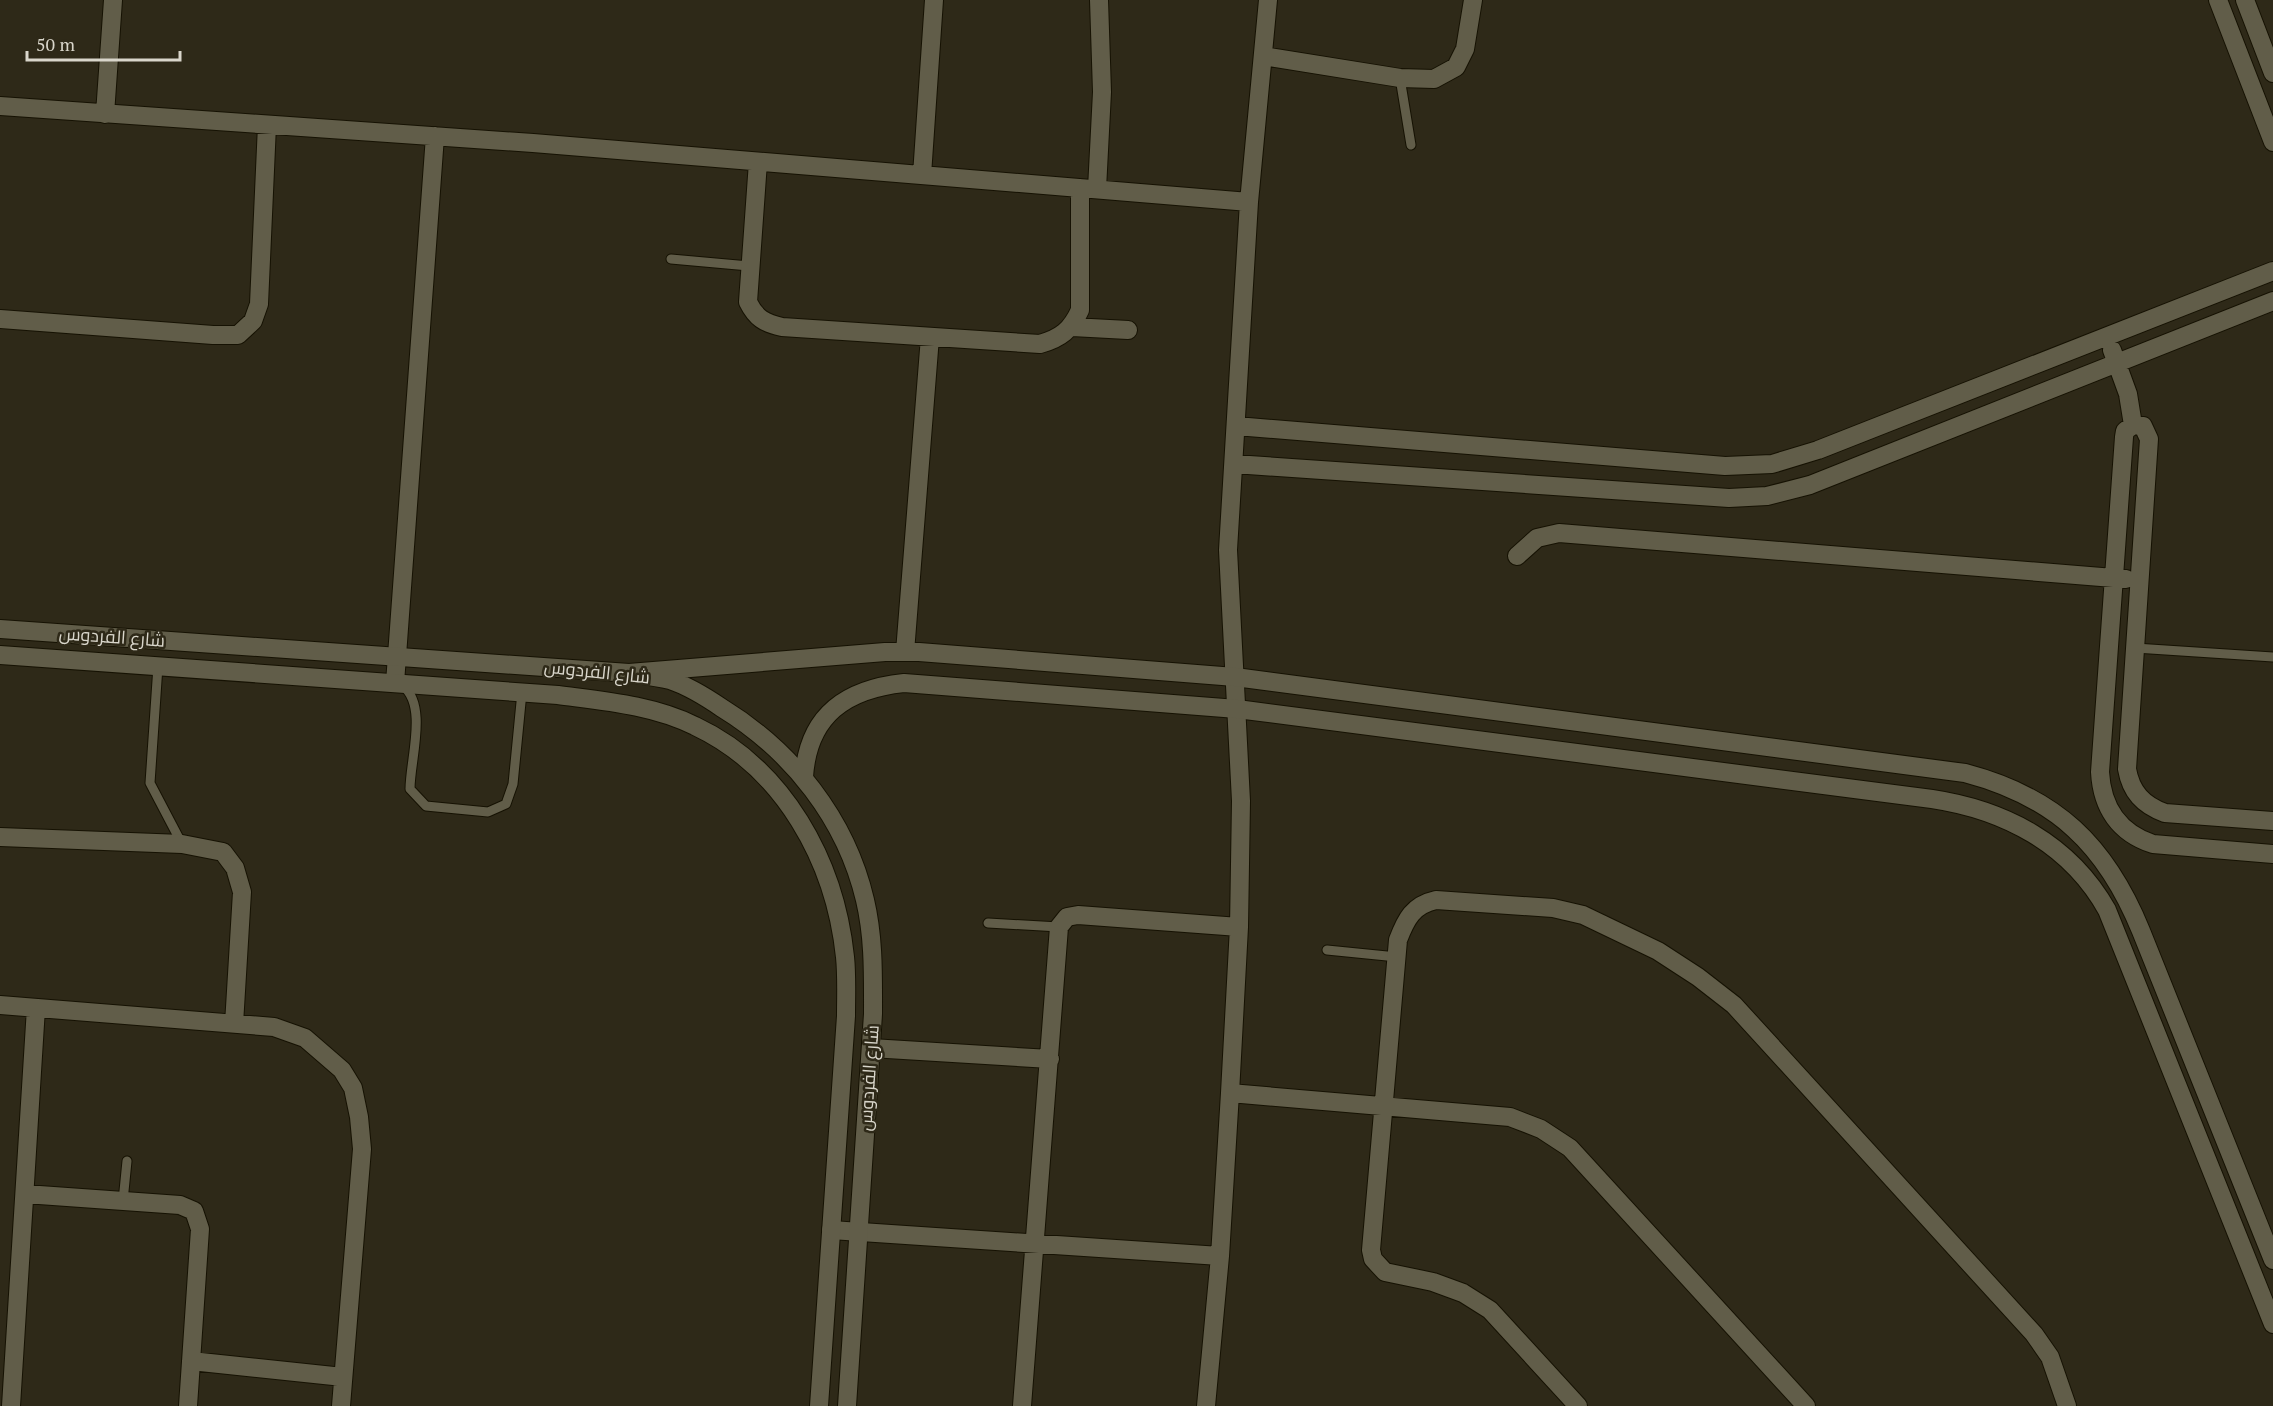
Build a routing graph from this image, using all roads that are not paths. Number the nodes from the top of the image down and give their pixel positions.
1 (113, 0) edge
2 (934, 0) edge
3 (1099, 0) edge
4 (1268, 0) edge
5 (1473, 0) edge
6 (2218, 0) edge
7 (2245, 0) edge
8 (1263, 56) junction
9 (2273, 73) edge
10 (1400, 78) junction
11 (0, 106) edge
12 (105, 114) junction
13 (267, 125) junction
14 (435, 136) junction
15 (2273, 142) edge
16 (1411, 145) dead end
17 (758, 162) junction
18 (922, 175) junction
19 (1089, 189) junction
20 (1249, 202) junction
21 (671, 259) dead end
22 (749, 266) junction
23 (2273, 271) edge
24 (2273, 301) edge
25 (0, 319) edge
26 (1072, 327) junction
27 (1128, 330) dead end
28 (930, 337) junction
29 (2107, 338) junction
30 (2117, 362) junction
31 (2133, 425) junction
32 (1236, 426) junction
33 (1234, 464) junction
34 (1517, 556) dead end
35 (2115, 577) junction
36 (2140, 580) junction
37 (0, 629) edge
38 (2134, 648) junction
39 (905, 652) junction
40 (0, 655) edge
41 (396, 656) junction
42 (2273, 657) edge
43 (158, 666) junction
44 (629, 673) junction
45 (1235, 677) junction
46 (395, 683) junction
47 (522, 692) junction
48 (1238, 709) junction
49 (804, 777) junction
50 (2273, 821) edge
51 (0, 837) edge
52 (182, 844) junction
53 (2273, 854) edge
54 (988, 923) dead end
55 (1059, 927) junction
56 (1239, 927) junction
57 (1327, 950) dead end
58 (1397, 957) junction
59 (0, 1005) edge
60 (36, 1008) junction
61 (234, 1024) junction
62 (871, 1048) junction
63 (1050, 1059) junction
64 (1230, 1093) junction
65 (1385, 1105) junction
66 (127, 1161) dead end
67 (25, 1194) junction
68 (123, 1201) junction
69 (831, 1230) junction
70 (859, 1233) junction
71 (1036, 1244) junction
72 (1220, 1256) junction
73 (2273, 1260) edge
74 (2273, 1324) edge
75 (8, 1340) edge
76 (191, 1361) junction
77 (343, 1377) junction
78 (1574, 1405) edge
79 (11, 1406) edge
80 (188, 1406) edge
81 (341, 1406) edge
82 (819, 1406) edge
83 (847, 1406) edge
84 (1022, 1406) edge
85 (1206, 1406) edge
86 (1806, 1406) edge
87 (2067, 1406) edge

1 - 12 street
2 - 18 street
3 - 19 street
4 - 8 street
5 - 10 street
6 - 15 street
7 - 9 street
8 - 10 street
8 - 20 street
10 - 16 lane
11 - 12 street
12 - 13 street
13 - 14 street
13 - 25 street
14 - 17 street
14 - 41 street
17 - 18 street
17 - 22 street
18 - 19 street
19 - 20 street
19 - 26 street
20 - 32 street
21 - 22 lane
22 - 28 street
23 - 29 street
24 - 30 street
26 - 27 street
26 - 28 street
28 - 39 street
29 - 30 street
29 - 32 street
30 - 31 street
30 - 33 street
31 - 35 street
31 - 36 street
32 - 33 street
33 - 45 street
34 - 35 street
35 - 36 street
35 - 53 street
36 - 38 street
37 - 41 street, شارع الفردوس
38 - 42 lane
38 - 50 street
39 - 44 street
39 - 45 street
40 - 43 street, شارع الفردوس
41 - 44 street, شارع الفردوس
41 - 46 street
43 - 46 street, شارع الفردوس
43 - 52 lane
44 - 49 street, شارع الفردوس
45 - 48 street
45 - 73 street
46 - 47 street, شارع الفردوس
46 - 47 lane
47 - 69 street, شارع الفردوس
48 - 49 street
48 - 56 street
48 - 74 street
49 - 62 street, شارع الفردوس
51 - 52 street
52 - 61 street
54 - 55 lane
55 - 56 street
55 - 63 street
56 - 64 street
57 - 58 lane
58 - 65 street
58 - 87 street
59 - 60 street
60 - 61 street
60 - 67 street
61 - 77 street
62 - 63 street
62 - 70 street, شارع الفردوس
63 - 71 street
64 - 65 street
64 - 72 street
65 - 78 street
65 - 86 street
66 - 68 lane
67 - 68 street
67 - 75 street
68 - 76 street
69 - 70 street
69 - 82 street, شارع الفردوس
70 - 71 street
70 - 83 street, شارع الفردوس
71 - 72 street
71 - 84 street
72 - 85 street
75 - 79 street
76 - 77 street
76 - 80 street
77 - 81 street

